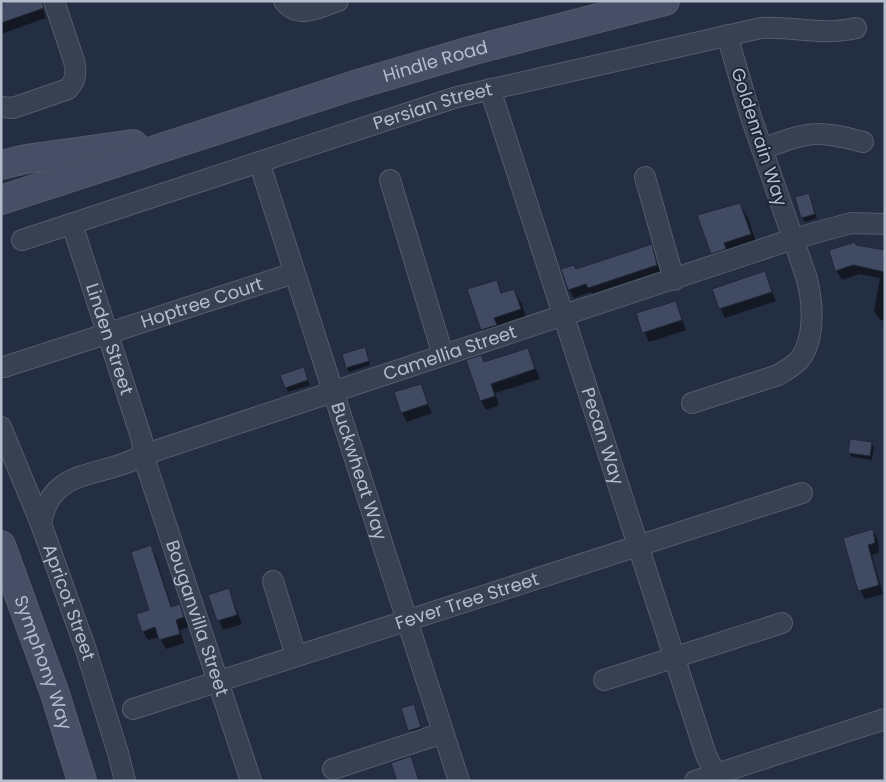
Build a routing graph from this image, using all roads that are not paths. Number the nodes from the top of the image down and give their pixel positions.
1 (54, 1) edge
2 (284, 1) edge
3 (338, 1) edge
4 (682, 1) edge
5 (658, 3) edge
6 (856, 28) dead end
7 (727, 35) junction
8 (490, 89) junction
9 (1, 107) edge
10 (223, 128) junction
11 (863, 142) dead end
12 (762, 148) junction
13 (259, 162) junction
14 (1, 165) edge
15 (645, 176) dead end
16 (390, 180) dead end
17 (1, 200) edge
18 (72, 224) junction
19 (885, 224) edge
20 (793, 239) junction
21 (22, 240) dead end
22 (294, 273) junction
23 (674, 280) junction
24 (563, 316) junction
25 (108, 334) junction
26 (443, 355) junction
27 (4, 367) dead end
28 (332, 392) junction
29 (692, 402) dead end
30 (1, 427) edge
31 (143, 455) junction
32 (802, 493) dead end
33 (41, 524) junction
34 (1, 545) edge
35 (637, 546) junction
36 (273, 581) dead end
37 (407, 620) junction
38 (782, 623) dead end
39 (296, 656) junction
40 (674, 657) junction
41 (604, 680) dead end
42 (218, 681) junction
43 (133, 710) dead end
44 (885, 719) edge
45 (444, 734) junction
46 (333, 769) dead end
47 (717, 777) edge
48 (82, 781) edge
49 (124, 781) edge
50 (251, 781) edge
51 (459, 781) edge
52 (695, 781) edge

1 - 9 street
2 - 3 street
4 - 5 main road, Hindle Road
5 - 10 main road, Hindle Road
6 - 7 street, Persian Street
7 - 8 street, Persian Street
7 - 12 street, Goldenrain Way
8 - 13 street, Persian Street
8 - 24 street, Pecan Way
10 - 14 main road, Hindle Road
10 - 17 main road, Hindle Road
11 - 12 street
12 - 20 street, Goldenrain Way
13 - 18 street, Persian Street
13 - 22 street, Buckwheat Way
15 - 23 street
16 - 26 street
18 - 21 street, Persian Street
18 - 25 street, Linden Street
19 - 20 street, Camellia Street
20 - 23 street, Camellia Street
20 - 29 street, Goldenrain Way
22 - 25 street, Hoptree Court
22 - 28 street, Buckwheat Way
23 - 24 street, Camellia Street
24 - 26 street, Camellia Street
24 - 35 street, Pecan Way
25 - 27 street, Hoptree Court
25 - 31 street, Linden Street
26 - 28 street, Camellia Street
28 - 31 street, Camellia Street
28 - 37 street, Buckwheat Way
30 - 33 street, Apricot Street
31 - 33 street, Camellia Street
31 - 42 street, Bouganvilla Street
32 - 35 street, Fever Tree Street
33 - 49 street, Apricot Street
34 - 48 main road, Symphony Way
35 - 37 street, Fever Tree Street
35 - 40 street, Pecan Way
36 - 39 street
37 - 39 street, Fever Tree Street
37 - 45 street, Buckwheat Way
38 - 40 street
39 - 42 street, Fever Tree Street
40 - 41 street
40 - 47 street, Pecan Way
42 - 43 street, Fever Tree Street
42 - 50 street, Bouganvilla Street
44 - 47 street
45 - 46 street
45 - 51 street, Buckwheat Way
47 - 52 street

